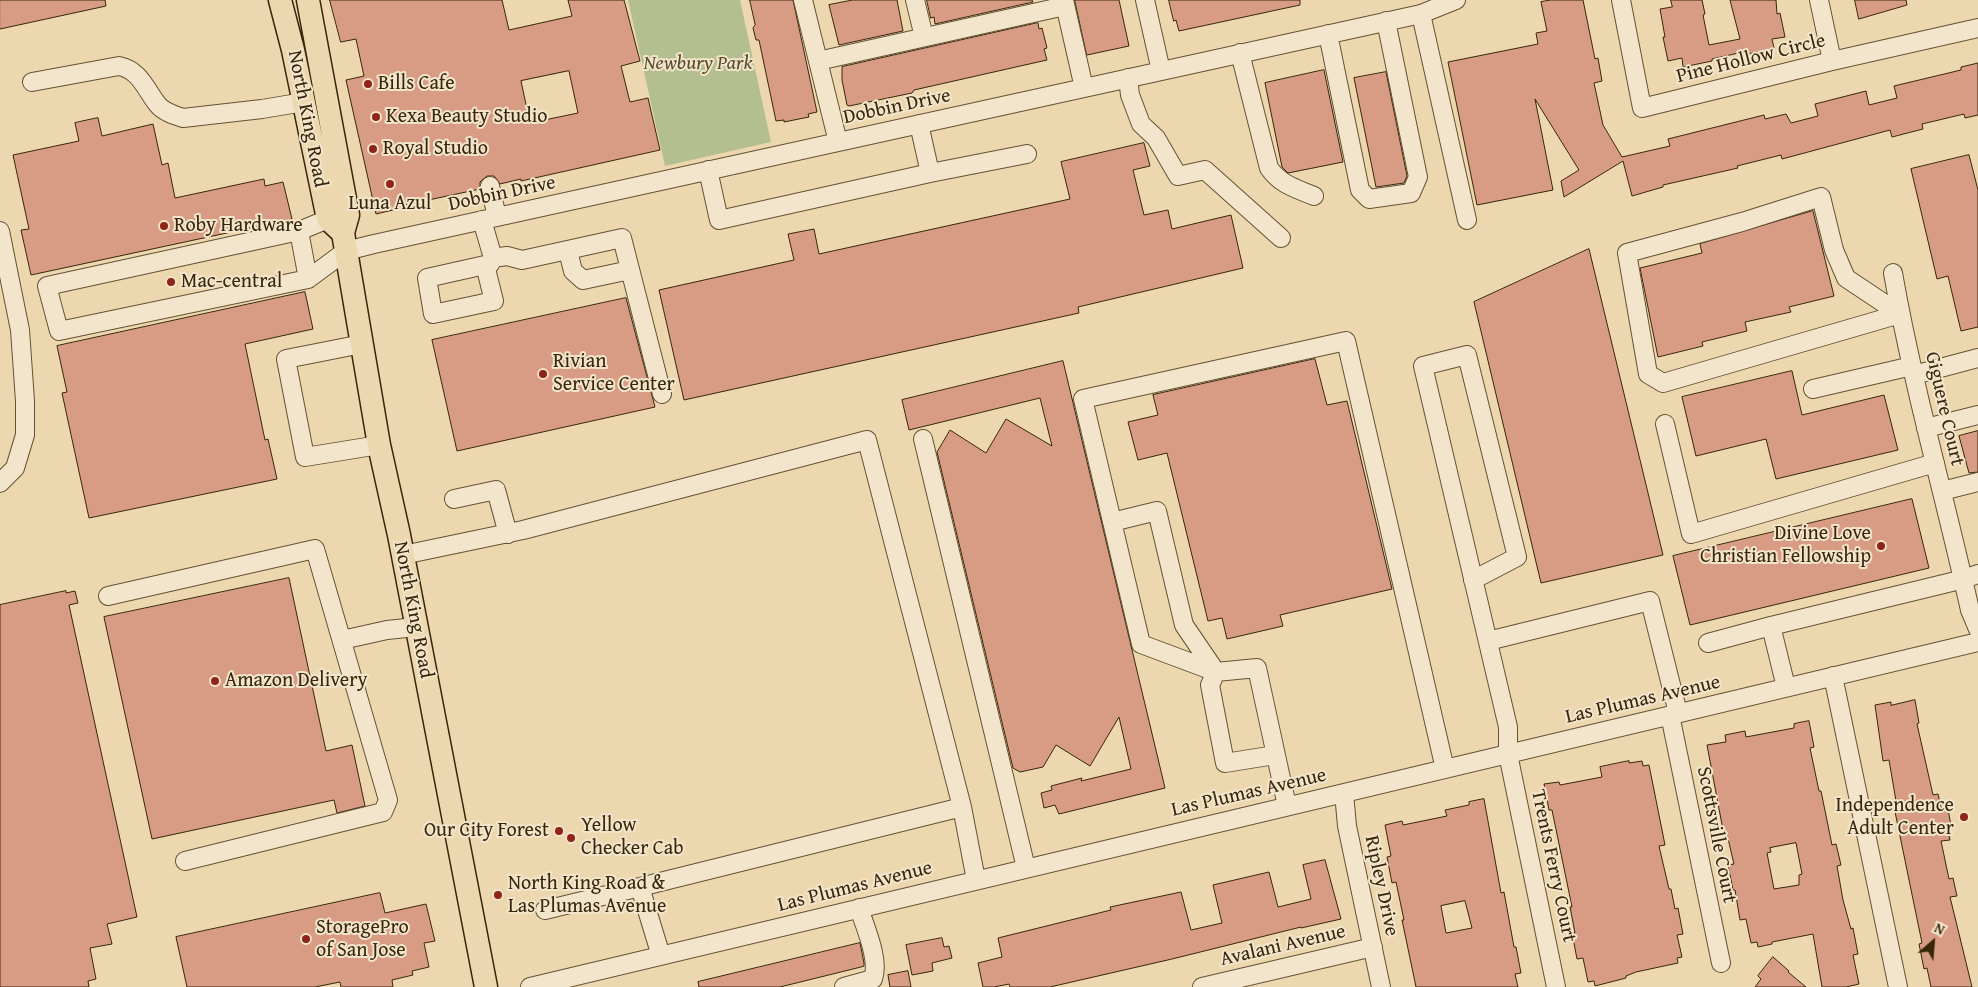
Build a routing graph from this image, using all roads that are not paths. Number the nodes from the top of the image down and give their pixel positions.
1 (280, 0) edge
2 (308, 0) edge
3 (803, 0) edge
4 (915, 0) edge
5 (1145, 0) edge
6 (1456, 0) edge
7 (1621, 0) edge
8 (1819, 0) edge
9 (1064, 3) edge
10 (1421, 14) junction
11 (1386, 21) junction
12 (1978, 28) edge
13 (1328, 34) junction
14 (924, 37) junction
15 (1240, 53) junction
16 (818, 61) junction
17 (1832, 61) junction
18 (1161, 71) junction
19 (1128, 78) junction
20 (32, 82) dead end
21 (1084, 88) junction
22 (304, 102) junction
23 (919, 124) junction
24 (838, 142) junction
25 (1026, 154) dead end
26 (708, 170) junction
27 (930, 173) junction
28 (490, 186) dead end
29 (1314, 196) dead end
30 (490, 218) junction
31 (1467, 220) dead end
32 (0, 231) edge
33 (299, 231) junction
34 (339, 234) junction
35 (1281, 238) dead end
36 (568, 251) junction
37 (630, 270) junction
38 (1893, 273) dead end
39 (308, 279) junction
40 (1900, 314) junction
41 (362, 344) junction
42 (1978, 358) edge
43 (1913, 370) junction
44 (1813, 389) dead end
45 (662, 394) dead end
46 (1978, 415) edge
47 (1665, 424) dead end
48 (1926, 428) junction
49 (923, 439) dead end
50 (379, 445) junction
51 (1935, 463) junction
52 (1978, 482) edge
53 (0, 483) edge
54 (1942, 492) junction
55 (454, 499) dead end
56 (1112, 522) junction
57 (508, 534) junction
58 (403, 555) junction
59 (1971, 576) edge
60 (1473, 580) junction
61 (108, 596) dead end
62 (1771, 626) junction
63 (416, 627) junction
64 (1978, 629) edge
65 (342, 640) junction
66 (1488, 641) junction
67 (1978, 642) edge
68 (1708, 643) dead end
69 (1216, 672) junction
70 (1833, 676) junction
71 (1786, 688) junction
72 (1674, 714) junction
73 (1274, 751) junction
74 (1508, 754) junction
75 (1445, 769) junction
76 (1344, 793) junction
77 (1287, 806) junction
78 (962, 807) junction
79 (185, 861) dead end
80 (1026, 868) junction
81 (976, 880) junction
82 (640, 887) junction
83 (859, 908) junction
84 (545, 910) dead end
85 (1373, 947) junction
86 (661, 956) junction
87 (1720, 963) dead end
88 (486, 987) edge
89 (530, 987) edge
90 (844, 987) edge
91 (1202, 987) edge
92 (1380, 987) edge
93 (1556, 987) edge
94 (1898, 987) edge

1 - 22 main road, North King Road
2 - 34 main road, North King Road
3 - 16 street
4 - 14 street
5 - 18 street
6 - 10 street, Dobbin Drive
7 - 17 street, Pine Hollow Circle
8 - 17 street
9 - 14 street
9 - 21 street
10 - 11 street, Dobbin Drive
10 - 31 street
11 - 13 street, Dobbin Drive
11 - 13 street
12 - 17 street, Pine Hollow Circle
13 - 15 street, Dobbin Drive
14 - 16 street
15 - 18 street, Dobbin Drive
15 - 29 street
16 - 24 street
18 - 19 street, Dobbin Drive
19 - 21 street, Dobbin Drive
19 - 35 street
20 - 22 street
21 - 23 street, Dobbin Drive
22 - 34 main road, North King Road
23 - 24 street, Dobbin Drive
23 - 27 street
24 - 26 street, Dobbin Drive
25 - 27 street
26 - 27 street
26 - 30 street, Dobbin Drive
28 - 30 street
30 - 34 street, Dobbin Drive
30 - 36 street
32 - 53 street
33 - 34 street
33 - 39 street
33 - 39 street
34 - 39 street
34 - 41 main road, North King Road
36 - 37 street
36 - 37 street
37 - 45 street
38 - 40 street, Giguere Court
40 - 40 street
40 - 43 street, Giguere Court
41 - 50 main road, North King Road
41 - 50 street
42 - 43 street
43 - 44 street
43 - 48 street, Giguere Court
46 - 48 street
47 - 51 street
48 - 51 street, Giguere Court
49 - 80 street
50 - 58 main road, North King Road
51 - 54 street, Giguere Court
52 - 54 street
54 - 59 street, Giguere Court
55 - 57 street
56 - 69 street
56 - 69 street
56 - 75 street
57 - 58 street
57 - 78 street
58 - 63 main road, North King Road
59 - 62 street
59 - 64 street, Giguere Court
60 - 60 street, Trents Ferry Court
60 - 66 street, Trents Ferry Court
61 - 65 street
62 - 68 street
62 - 71 street
63 - 65 street
63 - 88 main road, North King Road
65 - 79 street
66 - 72 street, Scottsville Court
66 - 74 street, Trents Ferry Court
67 - 70 street, Las Plumas Avenue
69 - 73 street
69 - 73 street
70 - 71 street, Las Plumas Avenue
70 - 94 street
71 - 72 street, Las Plumas Avenue
72 - 74 street, Las Plumas Avenue
72 - 87 street, Scottsville Court
73 - 77 street
74 - 75 street, Las Plumas Avenue
74 - 93 street, Trents Ferry Court
75 - 76 street, Las Plumas Avenue
76 - 77 street, Las Plumas Avenue
76 - 85 street, Ripley Drive
77 - 80 street, Las Plumas Avenue
78 - 81 street
78 - 82 street
80 - 81 street, Las Plumas Avenue
81 - 83 street, Las Plumas Avenue
82 - 84 street
82 - 86 street
83 - 86 street, Las Plumas Avenue
83 - 90 street
85 - 91 street, Avalani Avenue
85 - 92 street, Ripley Drive
86 - 89 street, Las Plumas Avenue

